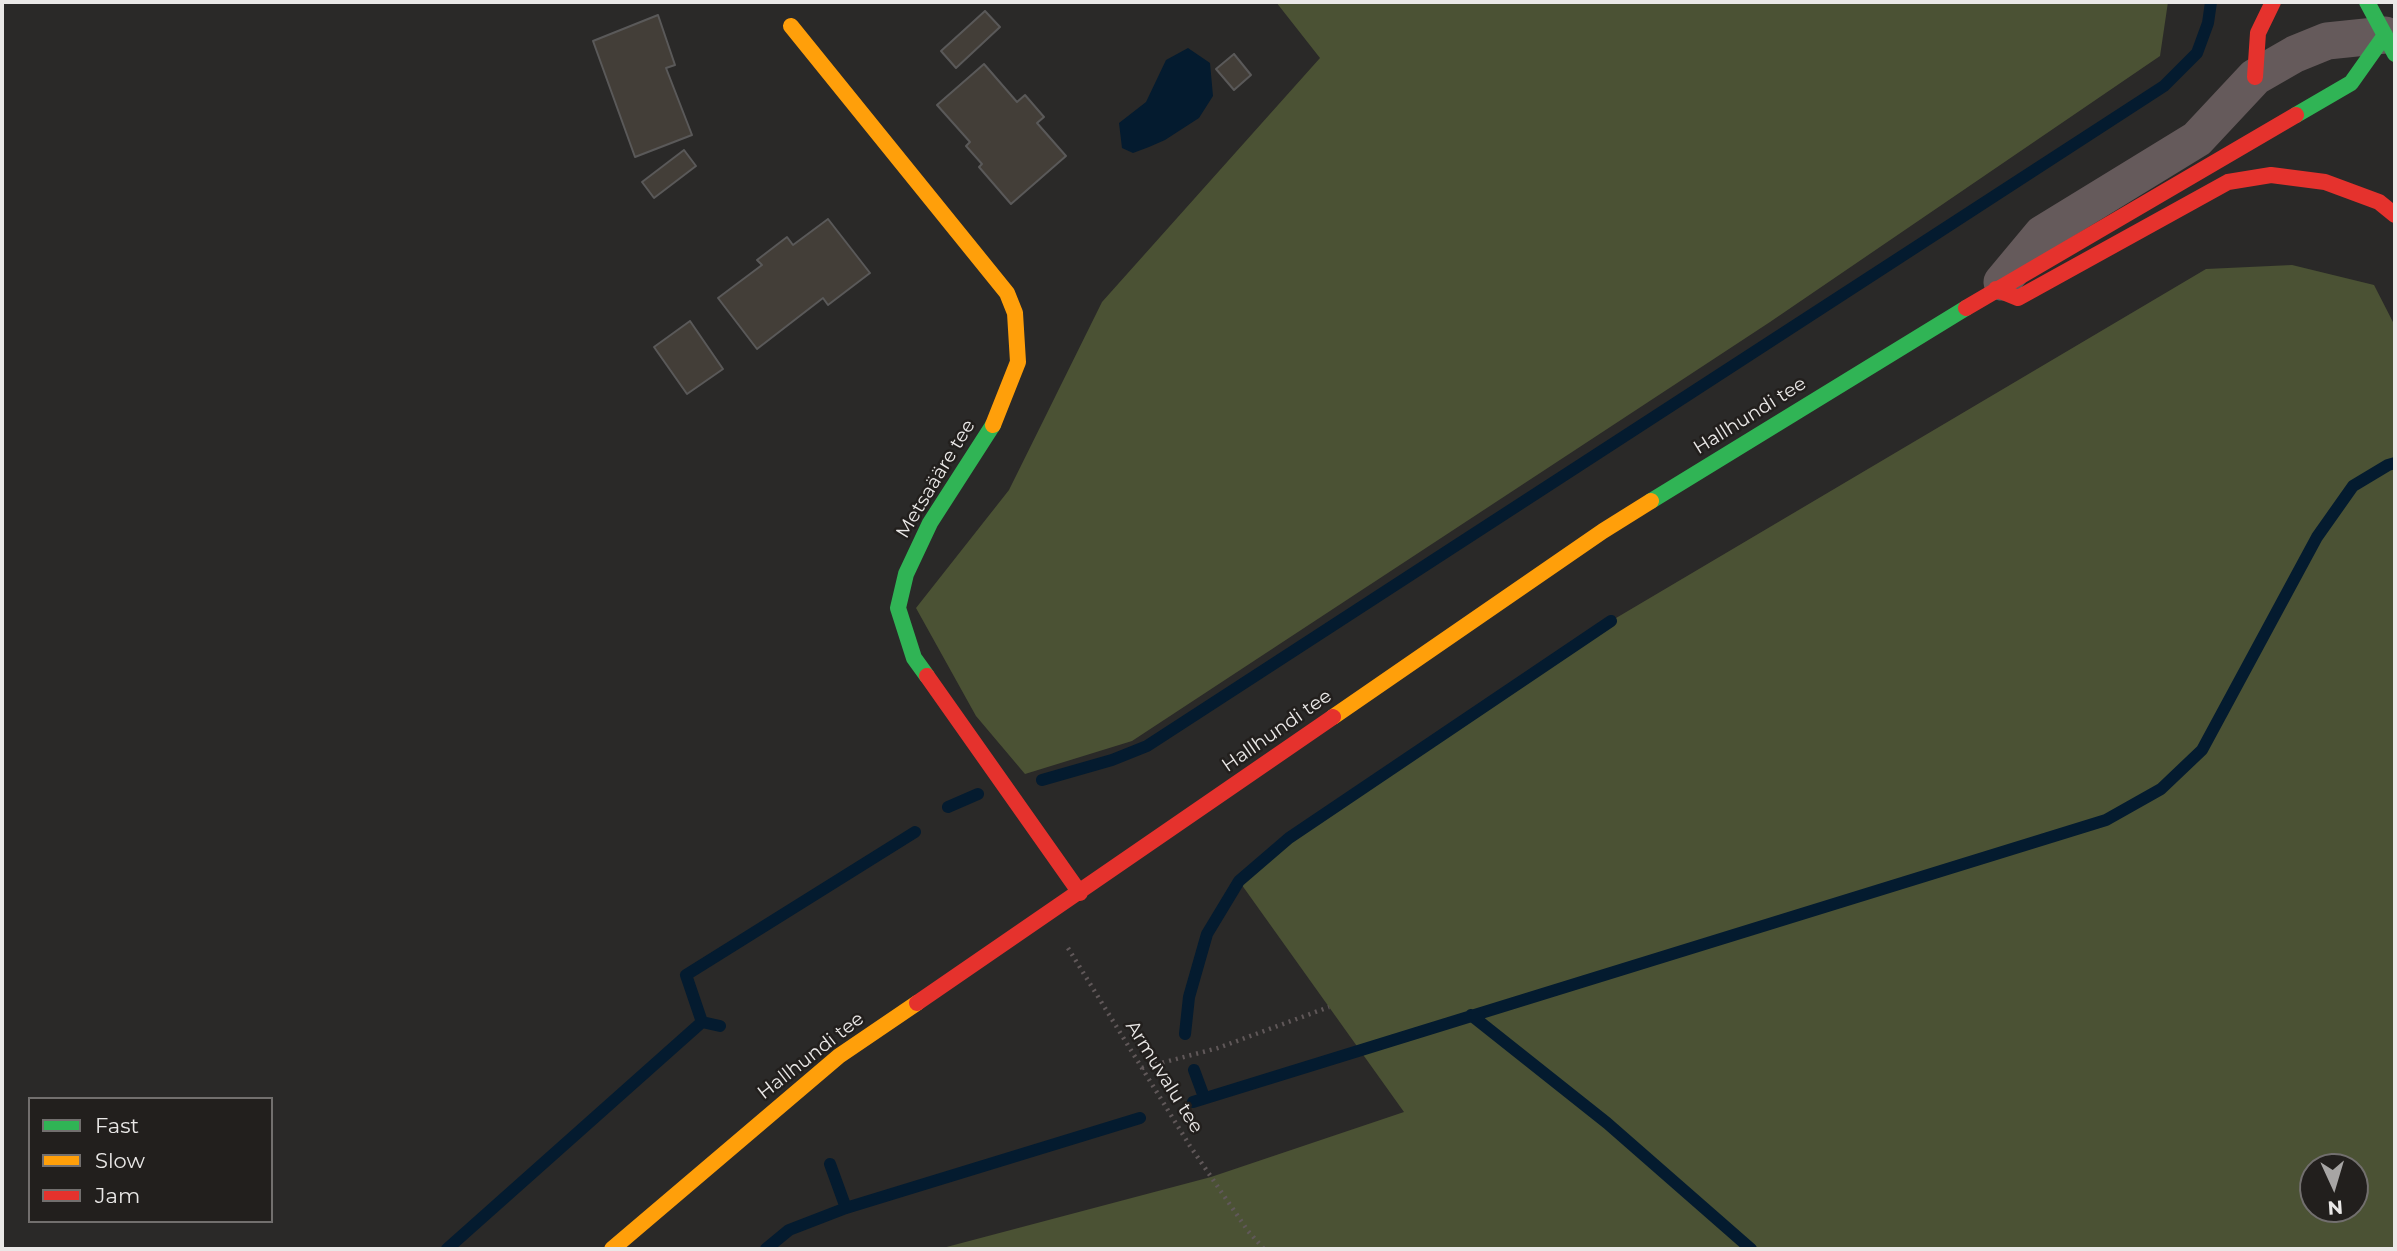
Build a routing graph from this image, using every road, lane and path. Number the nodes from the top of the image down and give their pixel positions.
1 (2273, 2) edge
2 (2367, 2) edge
3 (791, 26) dead end
4 (2390, 45) edge
5 (2255, 77) junction
6 (2395, 215) edge
7 (1996, 289) junction
8 (1080, 893) junction
9 (1047, 915) junction
10 (1329, 1007) dead end
11 (1142, 1068) junction
12 (612, 1249) edge
13 (1264, 1249) edge

1 - 5 main road
2 - 4 main road
3 - 8 main road, Metsaääre tee
4 - 5 street
4 - 7 main road, Hallhundi tee
5 - 7 street
6 - 7 main road
7 - 8 main road, Hallhundi tee
8 - 9 main road, Hallhundi tee
9 - 11 path, Armuvalu tee
9 - 12 main road, Hallhundi tee
10 - 11 path
11 - 13 path, Armuvalu tee

